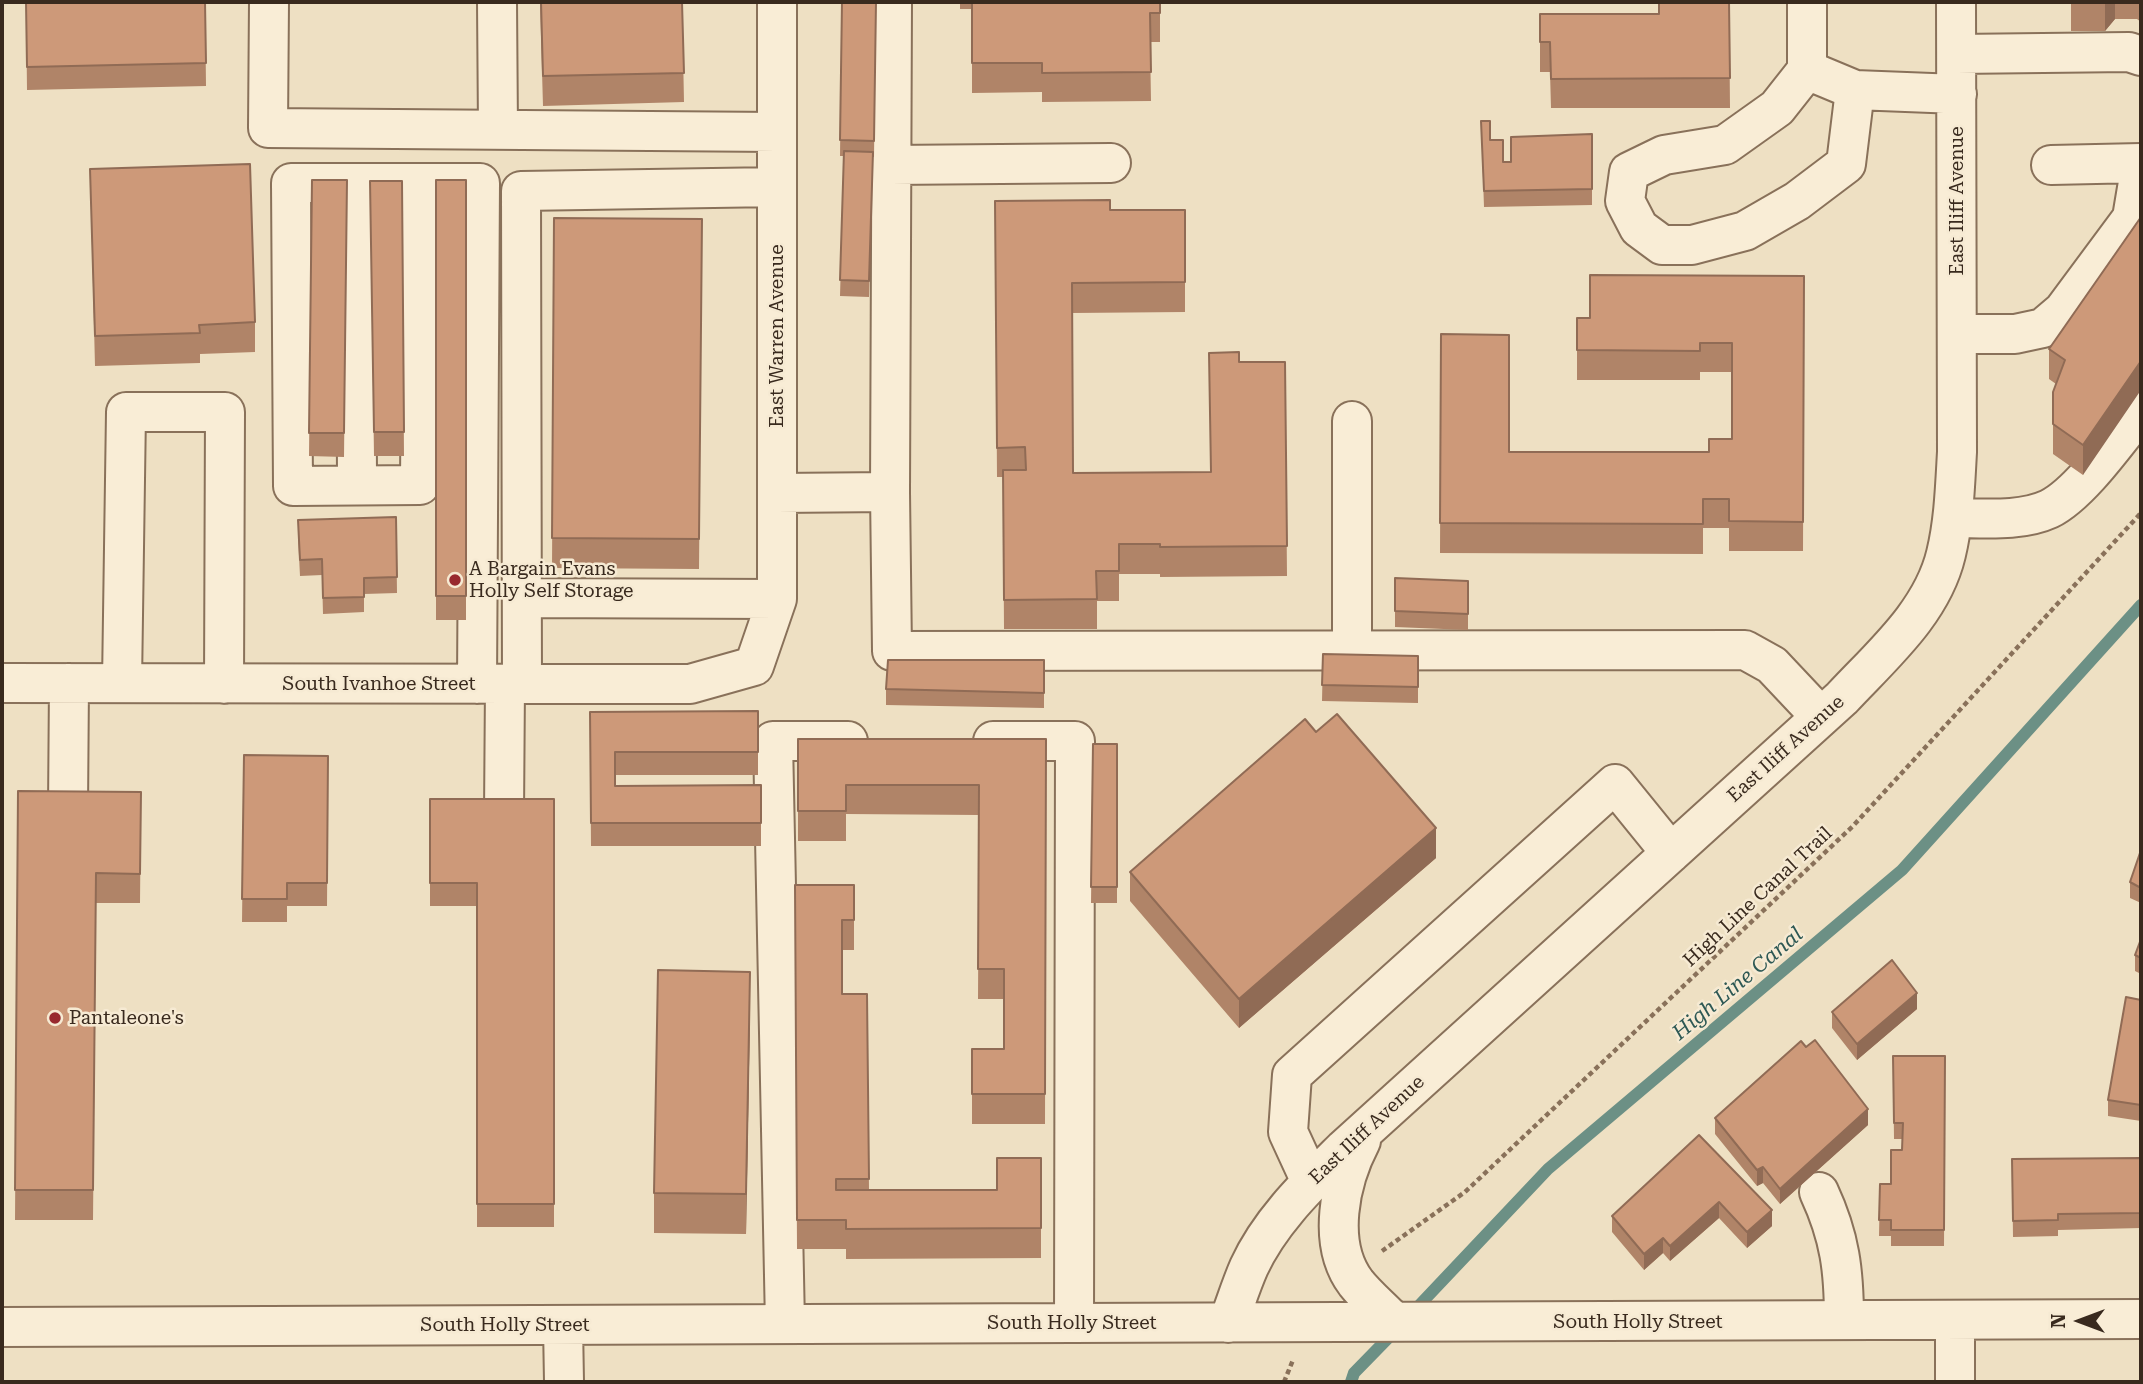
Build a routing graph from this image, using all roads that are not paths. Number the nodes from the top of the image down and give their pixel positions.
1 (269, 2) edge
2 (498, 2) edge
3 (777, 2) edge
4 (892, 2) edge
5 (1807, 2) edge
6 (1956, 2) edge
7 (1956, 54) junction
8 (2141, 55) edge
9 (1807, 70) junction
10 (1855, 90) junction
11 (1956, 94) junction
12 (498, 130) junction
13 (777, 132) junction
14 (1111, 163) dead end
15 (2141, 164) edge
16 (891, 165) junction
17 (2051, 165) dead end
18 (356, 183) junction
19 (422, 183) junction
20 (777, 187) junction
21 (1956, 334) junction
22 (2141, 411) edge
23 (1352, 421) dead end
24 (357, 485) junction
25 (890, 492) junction
26 (777, 493) junction
27 (1953, 518) junction
28 (523, 598) junction
29 (777, 599) junction
30 (1352, 651) junction
31 (754, 666) joint
32 (2, 683) edge
33 (69, 683) junction
34 (122, 683) junction
35 (224, 684) junction
36 (502, 684) junction
37 (1821, 718) junction
38 (883, 741) edge
39 (965, 741) edge
40 (68, 809) edge
41 (503, 814) edge
42 (1671, 853) junction
43 (1368, 1127) junction
44 (1311, 1182) junction
45 (1819, 1192) dead end
46 (2141, 1319) edge
47 (1955, 1320) junction
48 (1844, 1321) junction
49 (1397, 1322) junction
50 (1228, 1323) junction
51 (785, 1324) junction
52 (1074, 1324) junction
53 (563, 1325) junction
54 (2, 1327) edge
55 (564, 1382) edge
56 (1955, 1382) edge

1 - 12 street
2 - 12 street
3 - 13 street, East Warren Avenue
4 - 16 street
5 - 9 street
6 - 7 street, East Iliff Avenue
7 - 8 street
7 - 11 street, East Iliff Avenue
9 - 10 street
9 - 10 street
10 - 11 street
11 - 21 street, East Iliff Avenue
12 - 13 street
13 - 20 street, East Warren Avenue
14 - 16 street
15 - 17 street
15 - 21 street
16 - 25 street
18 - 19 street
18 - 24 street
18 - 24 street
19 - 24 street
19 - 36 street
20 - 26 street, East Warren Avenue
20 - 28 street
21 - 27 street, East Iliff Avenue
22 - 27 street
23 - 30 street
25 - 26 street
25 - 30 street
26 - 29 street, East Warren Avenue
27 - 37 street, East Iliff Avenue
28 - 29 street
28 - 36 street
29 - 31 street, East Warren Avenue
30 - 37 street
31 - 36 street, South Ivanhoe Street
32 - 33 street, South Ivanhoe Street
33 - 34 street, South Ivanhoe Street
33 - 40 street
34 - 35 street, South Ivanhoe Street
34 - 35 street
35 - 36 street, South Ivanhoe Street
36 - 41 street
37 - 42 street, East Iliff Avenue
38 - 51 street
39 - 52 street
42 - 43 street, East Iliff Avenue
42 - 44 street
43 - 44 street, East Iliff Avenue
43 - 49 street
44 - 50 street, East Iliff Avenue
45 - 48 street
46 - 47 street, South Holly Street
47 - 48 street, South Holly Street
47 - 56 street
48 - 49 street, South Holly Street
49 - 50 street, South Holly Street
50 - 52 street, South Holly Street
51 - 52 street, South Holly Street
51 - 53 street, South Holly Street
53 - 54 street, South Holly Street
53 - 55 street

